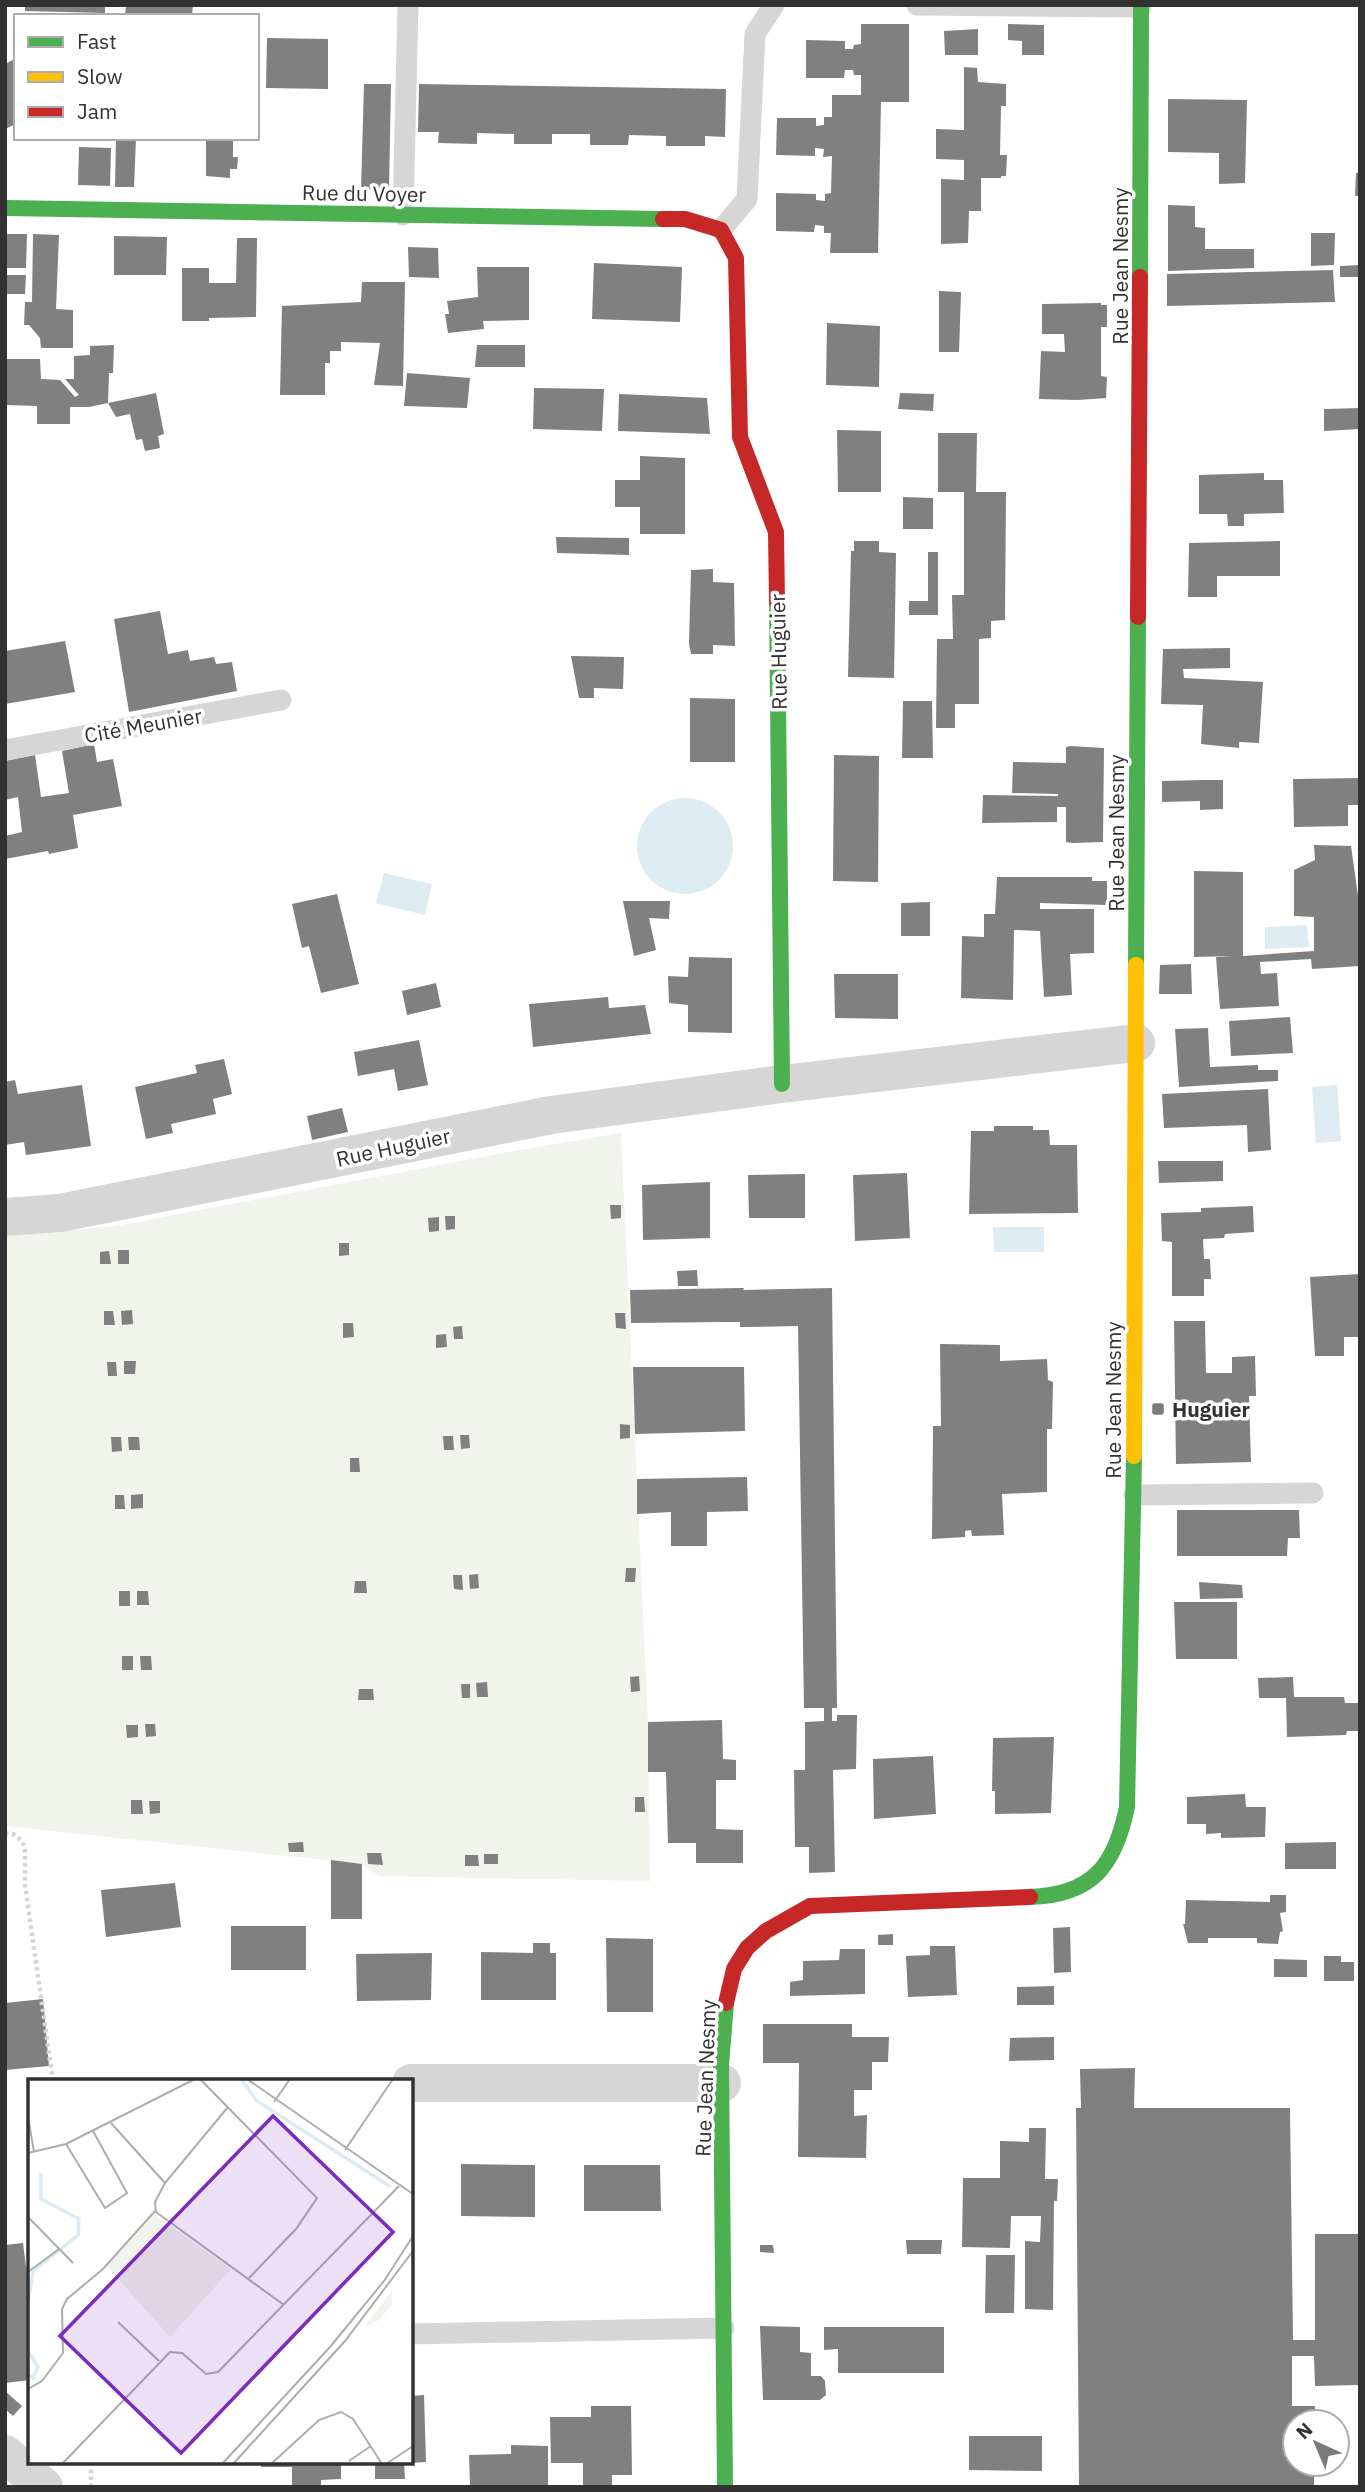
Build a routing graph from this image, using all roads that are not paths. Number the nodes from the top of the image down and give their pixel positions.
1 (408, 5) edge
2 (774, 5) edge
3 (917, 5) edge
4 (1141, 6) edge
5 (5, 208) edge
6 (403, 215) junction
7 (721, 230) junction
8 (281, 700) dead end
9 (5, 750) edge
10 (1136, 1043) junction
11 (782, 1084) junction
12 (5, 1217) edge
13 (1313, 1493) dead end
14 (1134, 1495) junction
15 (413, 2083) edge
16 (722, 2083) junction
17 (724, 2328) junction
18 (413, 2334) edge
19 (5, 2454) edge
20 (44, 2487) edge
21 (725, 2487) edge

1 - 6 lane
2 - 7 lane
3 - 4 lane
4 - 10 street, Rue Jean Nesmy
5 - 6 street, Rue du Voyer
6 - 7 street, Rue du Voyer
7 - 11 street, Rue Huguier
8 - 9 lane, Cité Meunier
10 - 11 street, Rue Huguier
10 - 14 street, Rue Jean Nesmy
11 - 12 street, Rue Huguier
13 - 14 lane
14 - 16 street, Rue Jean Nesmy
15 - 16 street
16 - 17 street, Rue Jean Nesmy
17 - 18 lane
17 - 21 street, Rue Jean Nesmy
19 - 20 street

